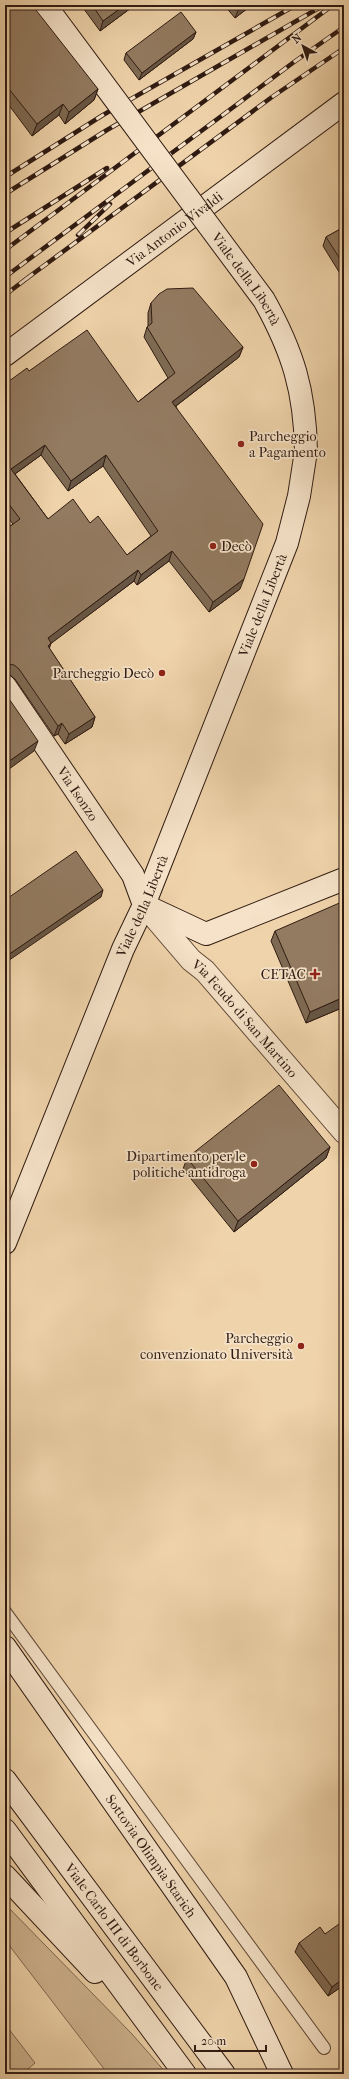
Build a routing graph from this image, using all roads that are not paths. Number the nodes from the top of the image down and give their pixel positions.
1 (45, 5) edge
2 (344, 103) edge
3 (5, 355) edge
4 (5, 686) edge
5 (344, 879) edge
6 (144, 905) junction
7 (344, 1132) edge
8 (5, 1243) edge
9 (5, 1612) edge
10 (5, 1647) edge
11 (5, 1780) edge
12 (5, 1830) edge
13 (5, 1876) edge
14 (163, 2044) junction
15 (324, 2048) dead end
16 (185, 2074) edge
17 (224, 2074) edge
18 (282, 2074) edge

1 - 6 street, Viale della Libertà, bridge
2 - 3 street, Via Antonio Vivaldi
4 - 6 street, Via Isonzo
5 - 6 street
6 - 7 street, Via Feudo di San Martino
6 - 8 street, Viale della Libertà
9 - 15 lane
10 - 18 street, Sottovia Olimpia Starich
11 - 17 street, Viale Carlo III di Borbone
12 - 14 street
13 - 14 street
14 - 16 street

